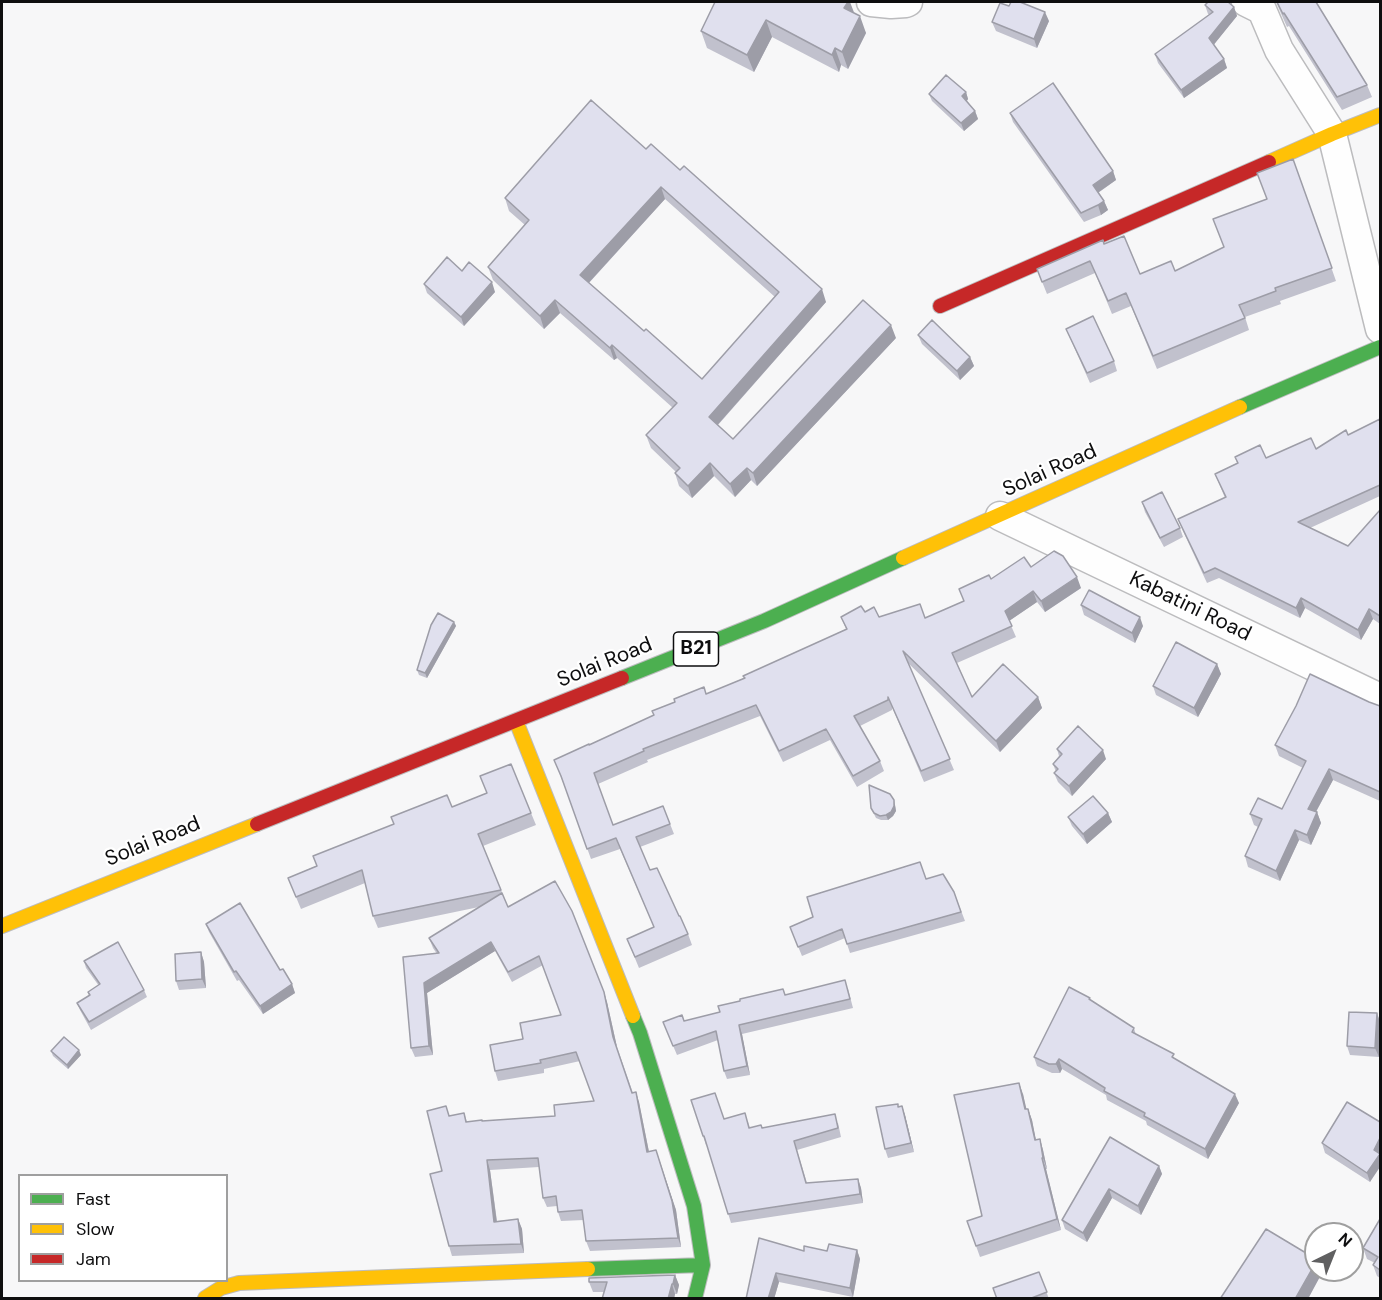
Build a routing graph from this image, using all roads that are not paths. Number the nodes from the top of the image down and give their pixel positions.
1 (871, 2) edge
2 (908, 2) edge
3 (1246, 2) edge
4 (1380, 115) edge
5 (1332, 134) junction
6 (940, 306) dead end
7 (1380, 329) edge
8 (1380, 347) edge
9 (1000, 516) junction
10 (1380, 698) edge
11 (516, 721) junction
12 (2, 926) edge
13 (703, 1264) junction
14 (205, 1299) edge
15 (695, 1299) edge

1 - 2 street
3 - 5 street
4 - 5 main road
5 - 6 main road
5 - 7 street
8 - 9 main road, Solai Road / B21
9 - 10 street, Kabatini Road
9 - 11 main road, Solai Road / B21
11 - 12 main road, Solai Road / B21
11 - 13 main road
13 - 14 main road
13 - 15 main road

